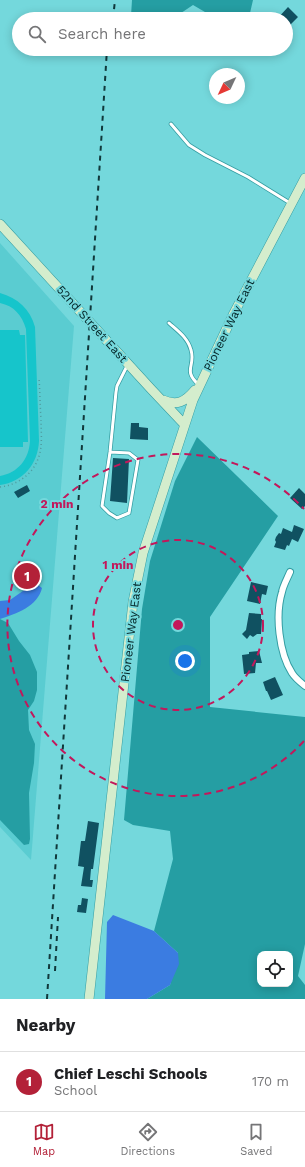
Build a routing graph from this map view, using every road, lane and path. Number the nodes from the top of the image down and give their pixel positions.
1 (171, 124) dead end
2 (305, 178) edge
3 (292, 204) junction
4 (0, 224) edge
5 (169, 323) dead end
6 (128, 364) junction
7 (39, 378) dead end
8 (200, 385) junction
9 (160, 399) junction
10 (184, 424) junction
11 (110, 452) junction
12 (0, 487) edge
13 (290, 572) dead end
14 (305, 686) edge
15 (89, 999) edge

1 - 3 lane
2 - 3 main road, Pioneer Way East
3 - 8 main road, Pioneer Way East
4 - 6 main road, 52nd Street East
5 - 8 lane
6 - 9 main road, 52nd Street East
6 - 11 lane
7 - 12 path
8 - 9 main road
8 - 10 main road, Pioneer Way East
9 - 10 main road, 52nd Street East
10 - 15 main road, Pioneer Way East
11 - 11 lane
13 - 14 street

